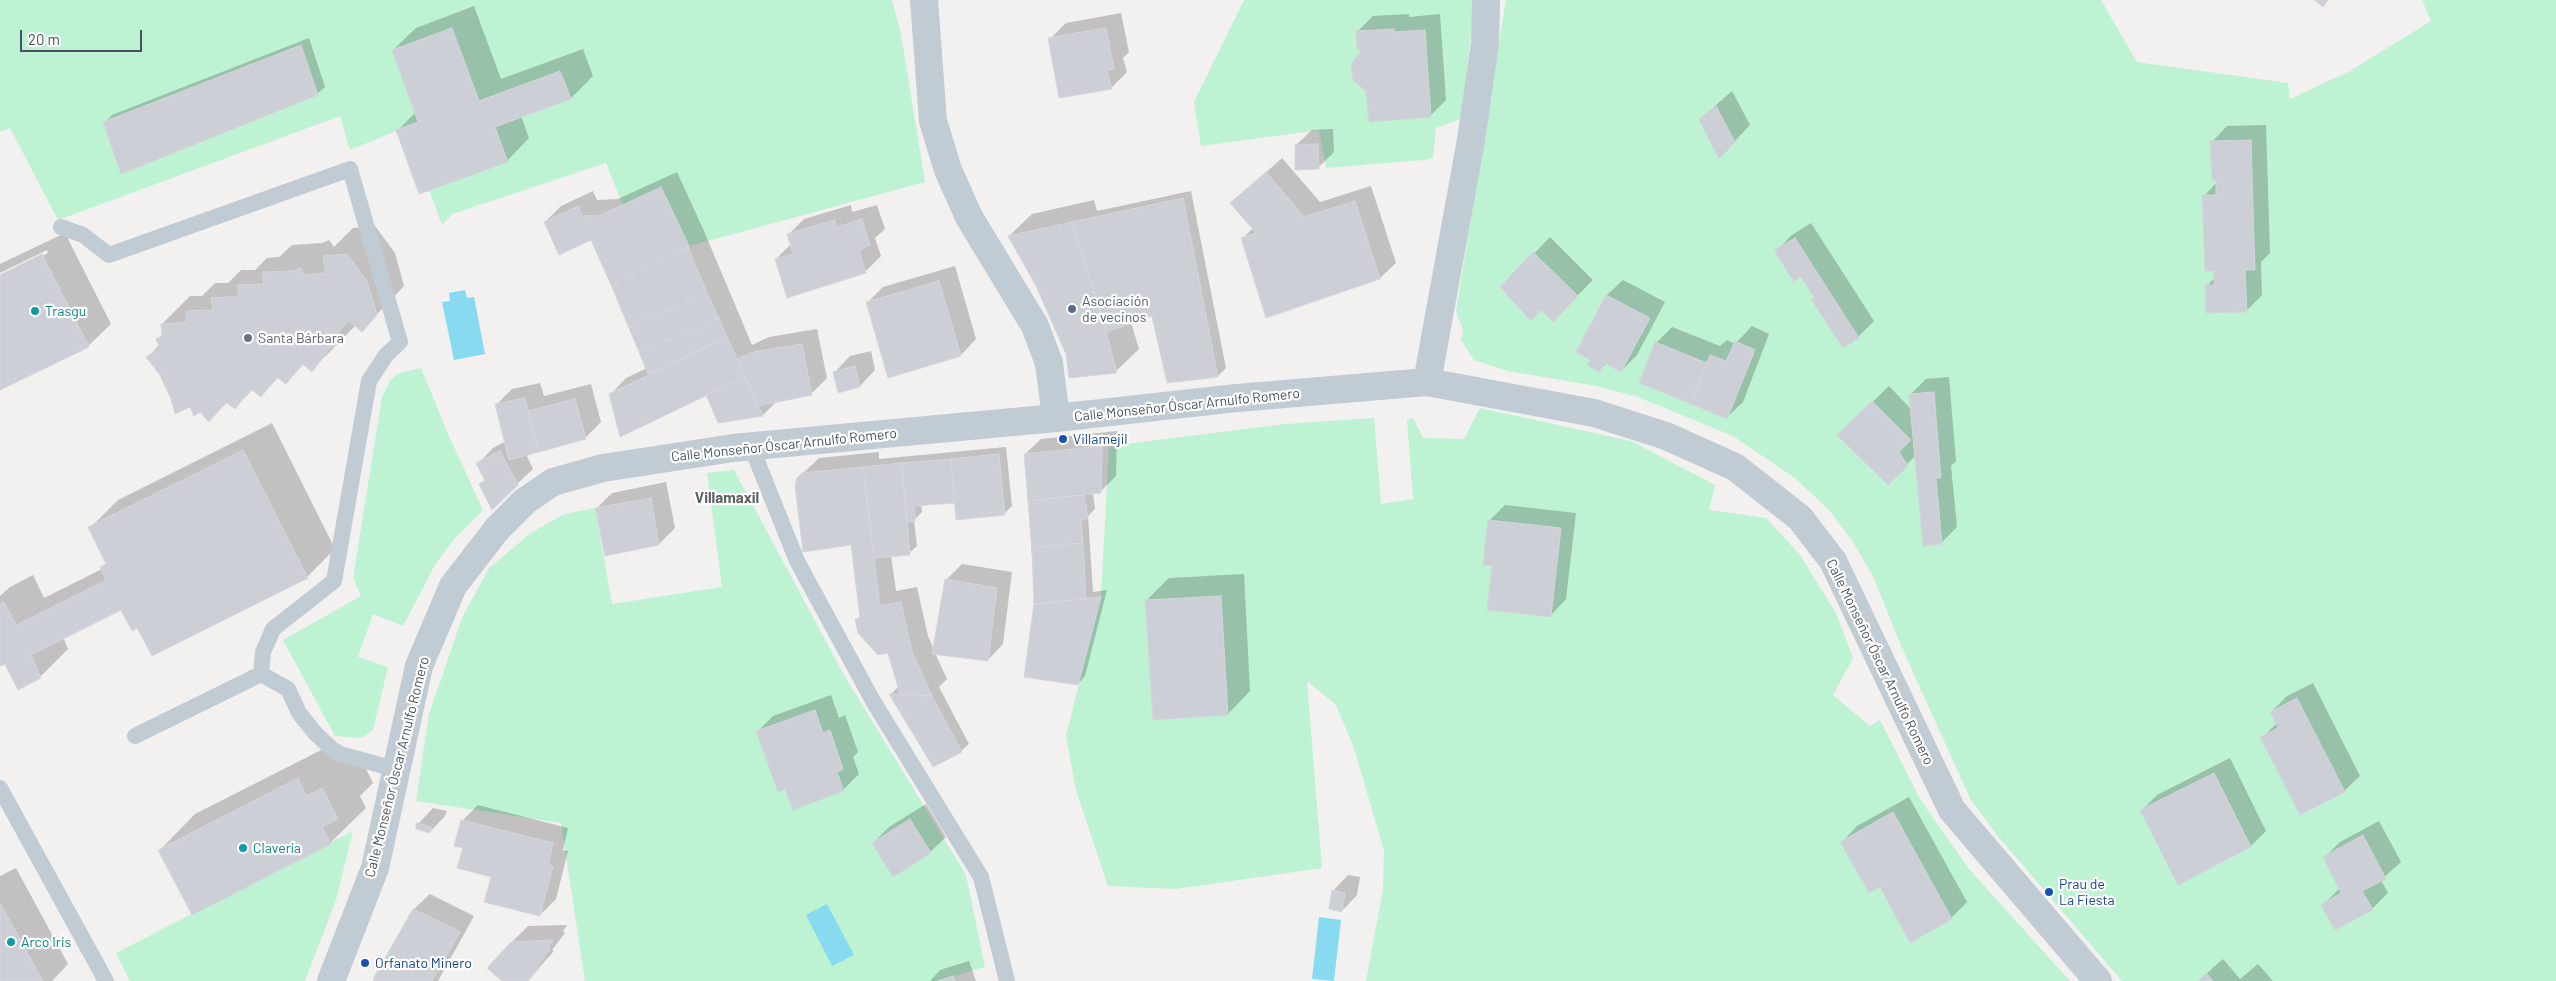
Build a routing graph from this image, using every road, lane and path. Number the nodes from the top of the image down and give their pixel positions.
1 (924, 0) edge
2 (1486, 0) edge
3 (61, 227) dead end
4 (1427, 382) junction
5 (1056, 418) junction
6 (751, 446) junction
7 (261, 674) junction
8 (136, 736) dead end
9 (396, 769) junction
10 (0, 788) edge
11 (106, 981) edge
12 (331, 981) edge
13 (1007, 981) edge
14 (2098, 981) edge

1 - 5 street
2 - 4 street
3 - 7 lane
4 - 5 street, Calle Monseñor Óscar Arnulfo Romero
4 - 14 street, Calle Monseñor Óscar Arnulfo Romero
5 - 6 street, Calle Monseñor Óscar Arnulfo Romero
6 - 9 street, Calle Monseñor Óscar Arnulfo Romero
6 - 13 lane
7 - 8 lane
7 - 9 lane
9 - 12 street, Calle Monseñor Óscar Arnulfo Romero
10 - 11 lane

